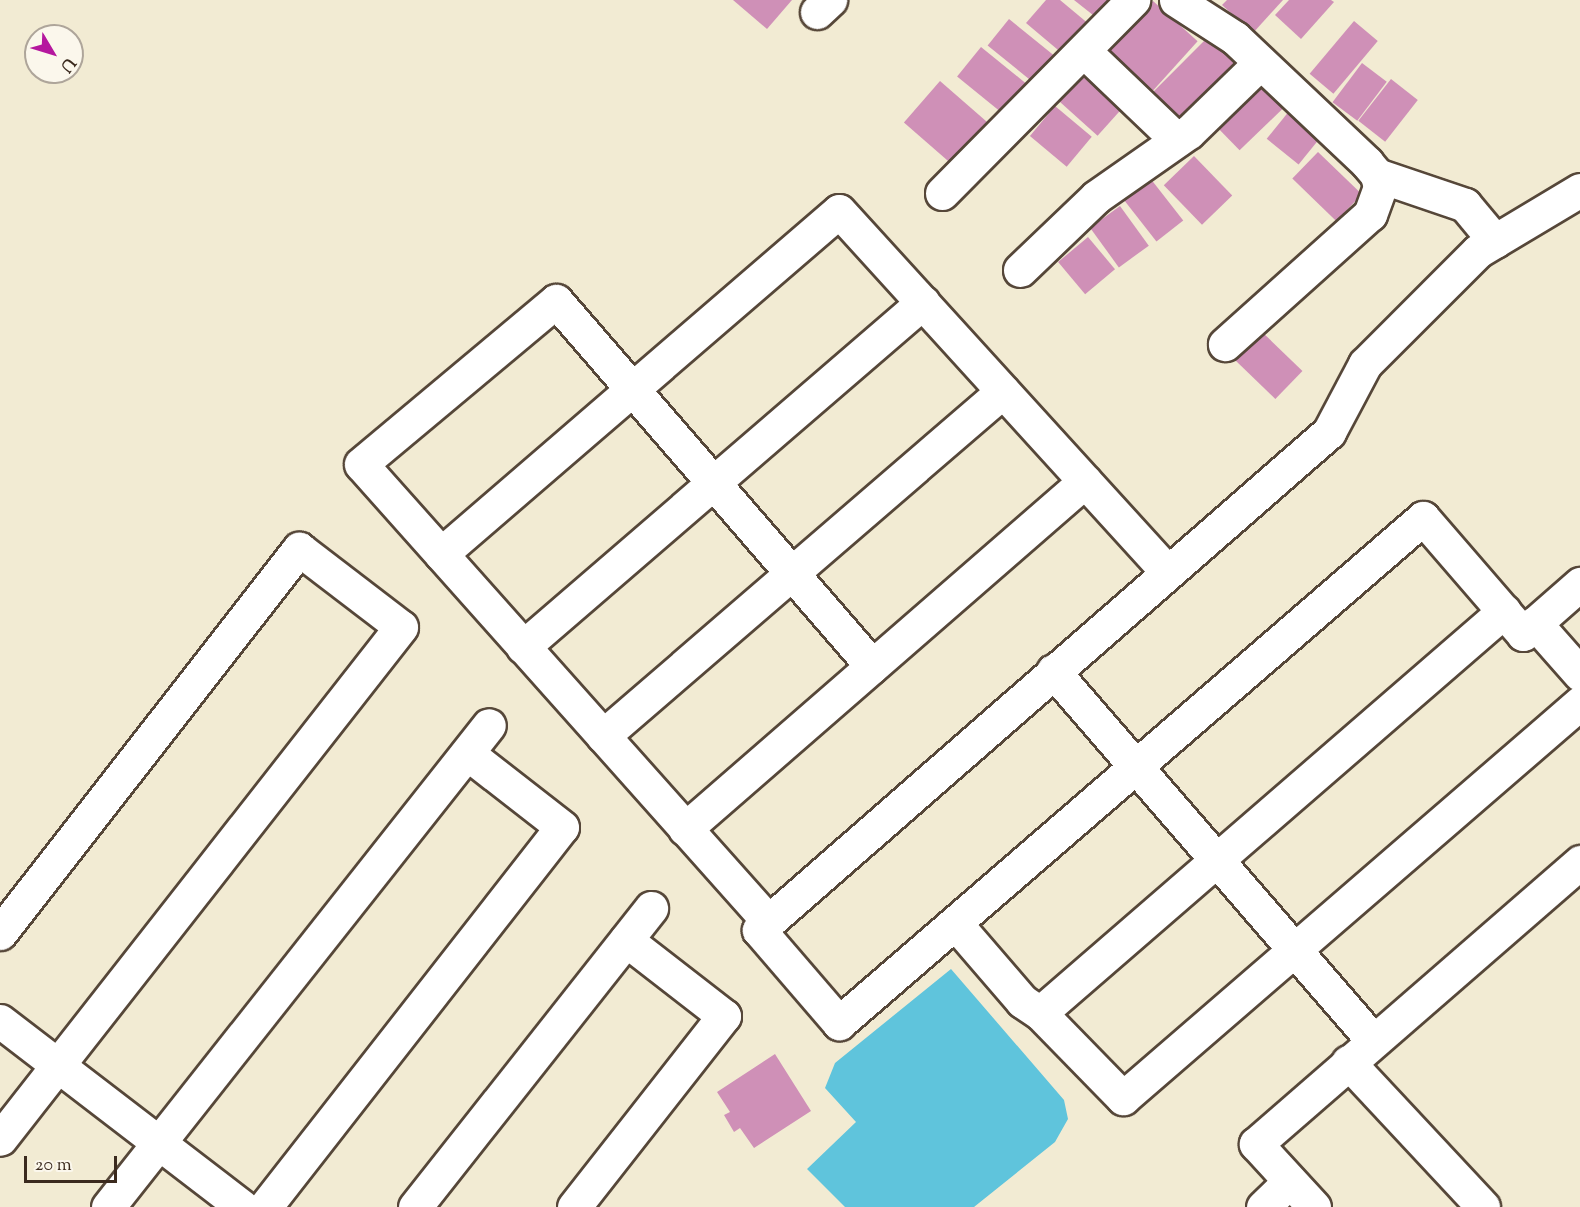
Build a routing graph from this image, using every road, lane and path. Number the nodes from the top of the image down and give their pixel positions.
1 (1133, 0) edge
2 (1176, 0) edge
3 (1085, 52) junction
4 (1260, 63) junction
5 (1177, 140) junction
6 (1377, 175) junction
7 (1580, 190) edge
8 (942, 193) dead end
9 (1495, 241) junction
10 (1020, 270) dead end
11 (923, 302) junction
12 (1225, 344) dead end
13 (1004, 391) junction
14 (634, 392) junction
15 (1085, 481) junction
16 (715, 482) junction
17 (441, 554) junction
18 (793, 572) junction
19 (1168, 572) junction
20 (1580, 584) edge
21 (1503, 611) junction
22 (1535, 622) junction
23 (523, 647) junction
24 (872, 666) junction
25 (1053, 671) junction
26 (1580, 674) edge
27 (1580, 703) edge
28 (489, 725) dead end
29 (603, 736) junction
30 (466, 753) junction
31 (1136, 766) junction
32 (685, 829) junction
33 (1217, 860) junction
34 (1580, 862) edge
35 (651, 908) dead end
36 (769, 922) junction
37 (955, 923) junction
38 (0, 933) edge
39 (626, 940) junction
40 (1294, 949) junction
41 (1040, 1013) junction
42 (0, 1021) edge
43 (1373, 1040) junction
44 (1348, 1062) junction
45 (58, 1065) junction
46 (0, 1139) edge
47 (158, 1143) junction
48 (1290, 1181) junction
49 (108, 1207) edge
50 (242, 1207) edge
51 (265, 1207) edge
52 (416, 1207) edge
53 (574, 1207) edge
54 (1263, 1207) edge
55 (1314, 1207) edge
56 (1483, 1207) edge

1 - 3 street
2 - 4 street
3 - 5 street
3 - 8 street
4 - 5 street
4 - 6 street
5 - 10 street
6 - 9 street
6 - 12 street
7 - 9 street
9 - 19 street
11 - 13 street
11 - 14 street
11 - 16 street
13 - 15 street
13 - 18 street
14 - 16 street
14 - 17 street
14 - 17 street
15 - 19 street
15 - 24 street
16 - 18 street
16 - 23 street
17 - 23 street
18 - 24 street
18 - 29 street
19 - 25 street
20 - 22 street
21 - 22 street
21 - 31 street
21 - 33 street
22 - 26 street
23 - 29 street
24 - 32 street
25 - 31 street
25 - 36 street
27 - 40 street
28 - 30 street
29 - 32 street
30 - 47 street
30 - 51 street
31 - 33 street
31 - 37 street
32 - 36 street
33 - 40 street
33 - 41 street
34 - 43 street
35 - 39 street
36 - 37 street
37 - 41 street
38 - 45 street
39 - 52 street
39 - 53 street
40 - 41 street
40 - 43 street
42 - 45 street
43 - 44 street
44 - 48 street
44 - 56 street
45 - 46 street
45 - 47 street
47 - 49 street
47 - 50 street
48 - 54 street
48 - 55 street

